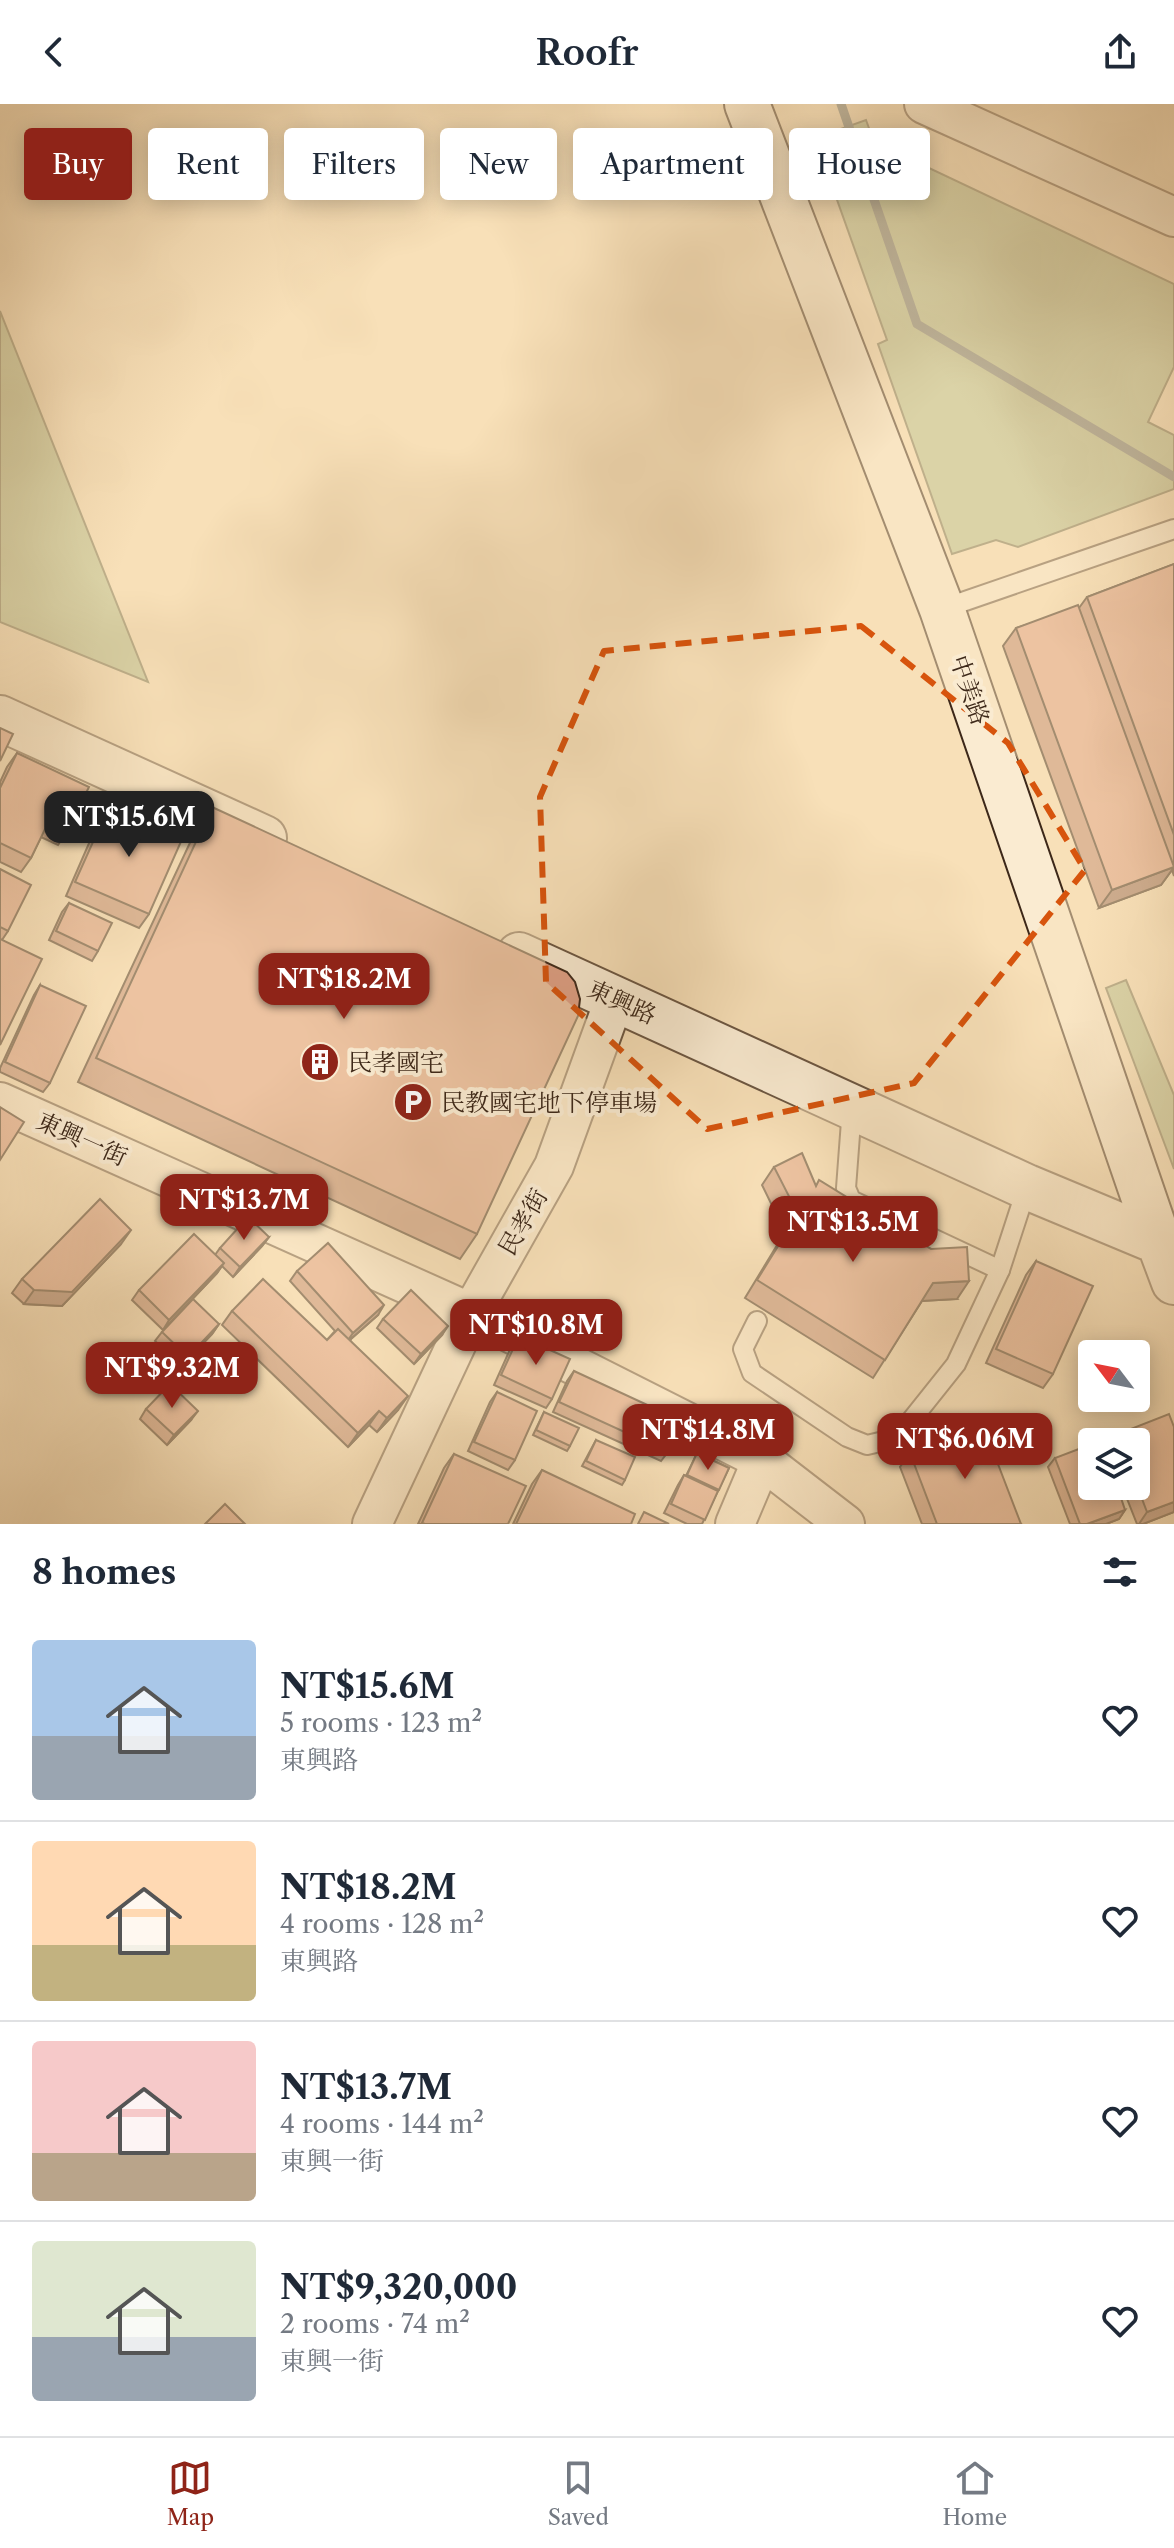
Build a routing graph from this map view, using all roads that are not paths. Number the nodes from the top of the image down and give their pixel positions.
1 (747, 104) edge
2 (924, 104) edge
3 (1174, 217) edge
4 (1174, 529) edge
5 (942, 609) junction
6 (0, 718) edge
7 (301, 855) edge
8 (487, 940) edge
9 (615, 998) junction
10 (0, 1102) edge
11 (852, 1106) junction
12 (1027, 1187) junction
13 (1166, 1245) edge
14 (1000, 1270) junction
15 (1174, 1282) edge
16 (471, 1313) junction
17 (757, 1321) dead end
18 (762, 1460) junction
19 (373, 1523) edge
20 (735, 1524) edge
21 (845, 1524) edge

1 - 5 main road, 中美路
2 - 3 street
4 - 5 lane
5 - 13 main road, 中美路
6 - 7 main road
8 - 9 main road, 東興路
9 - 11 main road, 東興路
9 - 16 street, 民孝街
10 - 16 street, 東興一街
11 - 12 main road, 東興路
11 - 14 lane
12 - 13 main road, 東興路
12 - 14 lane
13 - 15 main road, 中美路
14 - 17 lane
16 - 18 street, 東興一街
16 - 19 street, 民孝街
18 - 20 street
18 - 21 street, 東興一街

